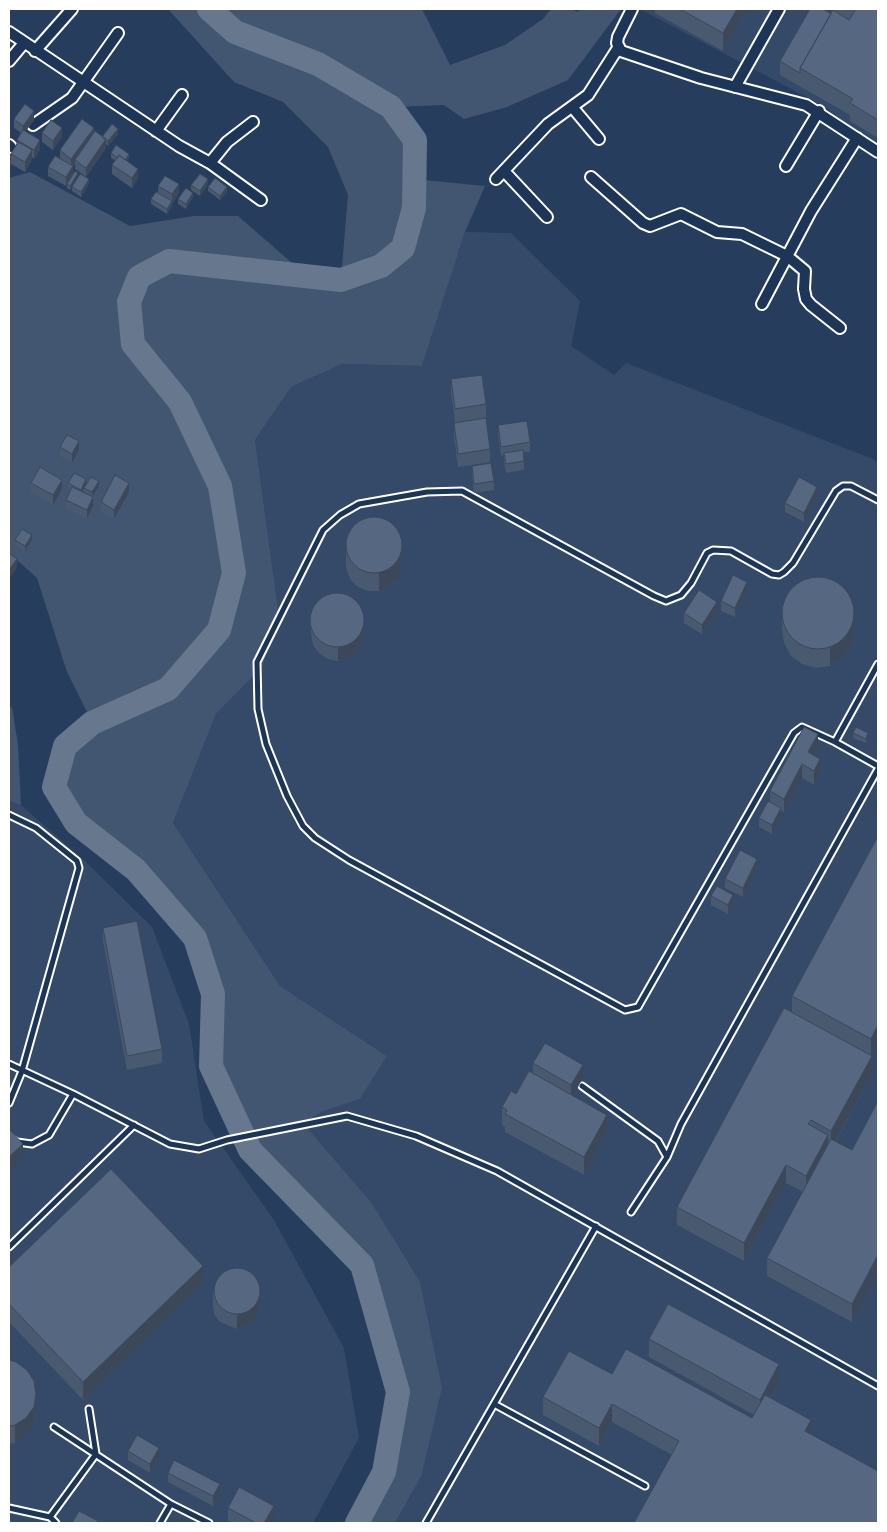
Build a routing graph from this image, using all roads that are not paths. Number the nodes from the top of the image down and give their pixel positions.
1 (72, 9) edge
2 (632, 9) edge
3 (778, 9) edge
4 (9, 32) edge
5 (118, 33) dead end
6 (24, 43) junction
7 (618, 48) junction
8 (35, 51) junction
9 (9, 61) edge
10 (83, 82) junction
11 (735, 87) junction
12 (182, 95) dead end
13 (573, 108) junction
14 (819, 112) junction
15 (253, 122) dead end
16 (33, 124) dead end
17 (156, 131) junction
18 (857, 138) junction
19 (599, 139) dead end
20 (878, 152) edge
21 (210, 163) junction
22 (786, 166) dead end
23 (504, 171) junction
24 (591, 177) dead end
25 (496, 179) dead end
26 (261, 200) dead end
27 (547, 217) dead end
28 (788, 256) junction
29 (762, 304) dead end
30 (840, 328) dead end
31 (878, 500) edge
32 (878, 664) edge
33 (835, 742) junction
34 (878, 767) edge
35 (9, 815) edge
36 (9, 1064) edge
37 (22, 1071) junction
38 (582, 1086) dead end
39 (74, 1094) junction
40 (9, 1103) edge
41 (134, 1125) junction
42 (9, 1137) edge
43 (667, 1157) junction
44 (631, 1212) dead end
45 (596, 1226) junction
46 (9, 1247) edge
47 (878, 1386) edge
48 (494, 1404) junction
49 (89, 1408) dead end
50 (54, 1427) dead end
51 (96, 1454) junction
52 (645, 1486) dead end
53 (171, 1504) junction
54 (9, 1508) edge
55 (50, 1517) junction
56 (56, 1523) edge
57 (160, 1523) edge
58 (209, 1523) edge
59 (426, 1523) edge

1 - 8 street
2 - 7 street
3 - 11 street
4 - 6 street
5 - 10 street
6 - 8 street
6 - 9 street
7 - 11 street
7 - 13 street
8 - 10 street
10 - 16 street
10 - 17 street
11 - 14 street
12 - 17 street
13 - 19 street
13 - 23 street
14 - 18 street
14 - 22 street
15 - 21 street
17 - 21 street
18 - 20 street
18 - 28 street
21 - 26 street
23 - 25 street
23 - 27 street
24 - 28 street
28 - 29 street
28 - 30 street
31 - 33 lane
32 - 33 lane
33 - 34 lane
34 - 43 lane
35 - 37 lane
36 - 37 lane
37 - 39 lane
37 - 40 lane
38 - 43 lane
39 - 41 lane
39 - 42 lane
41 - 45 lane
41 - 46 lane
43 - 44 lane
45 - 47 lane
45 - 48 lane
48 - 52 lane
48 - 59 lane
49 - 51 lane
50 - 51 lane
51 - 53 lane
51 - 55 lane
53 - 57 lane
53 - 58 lane
54 - 55 lane
55 - 56 lane

